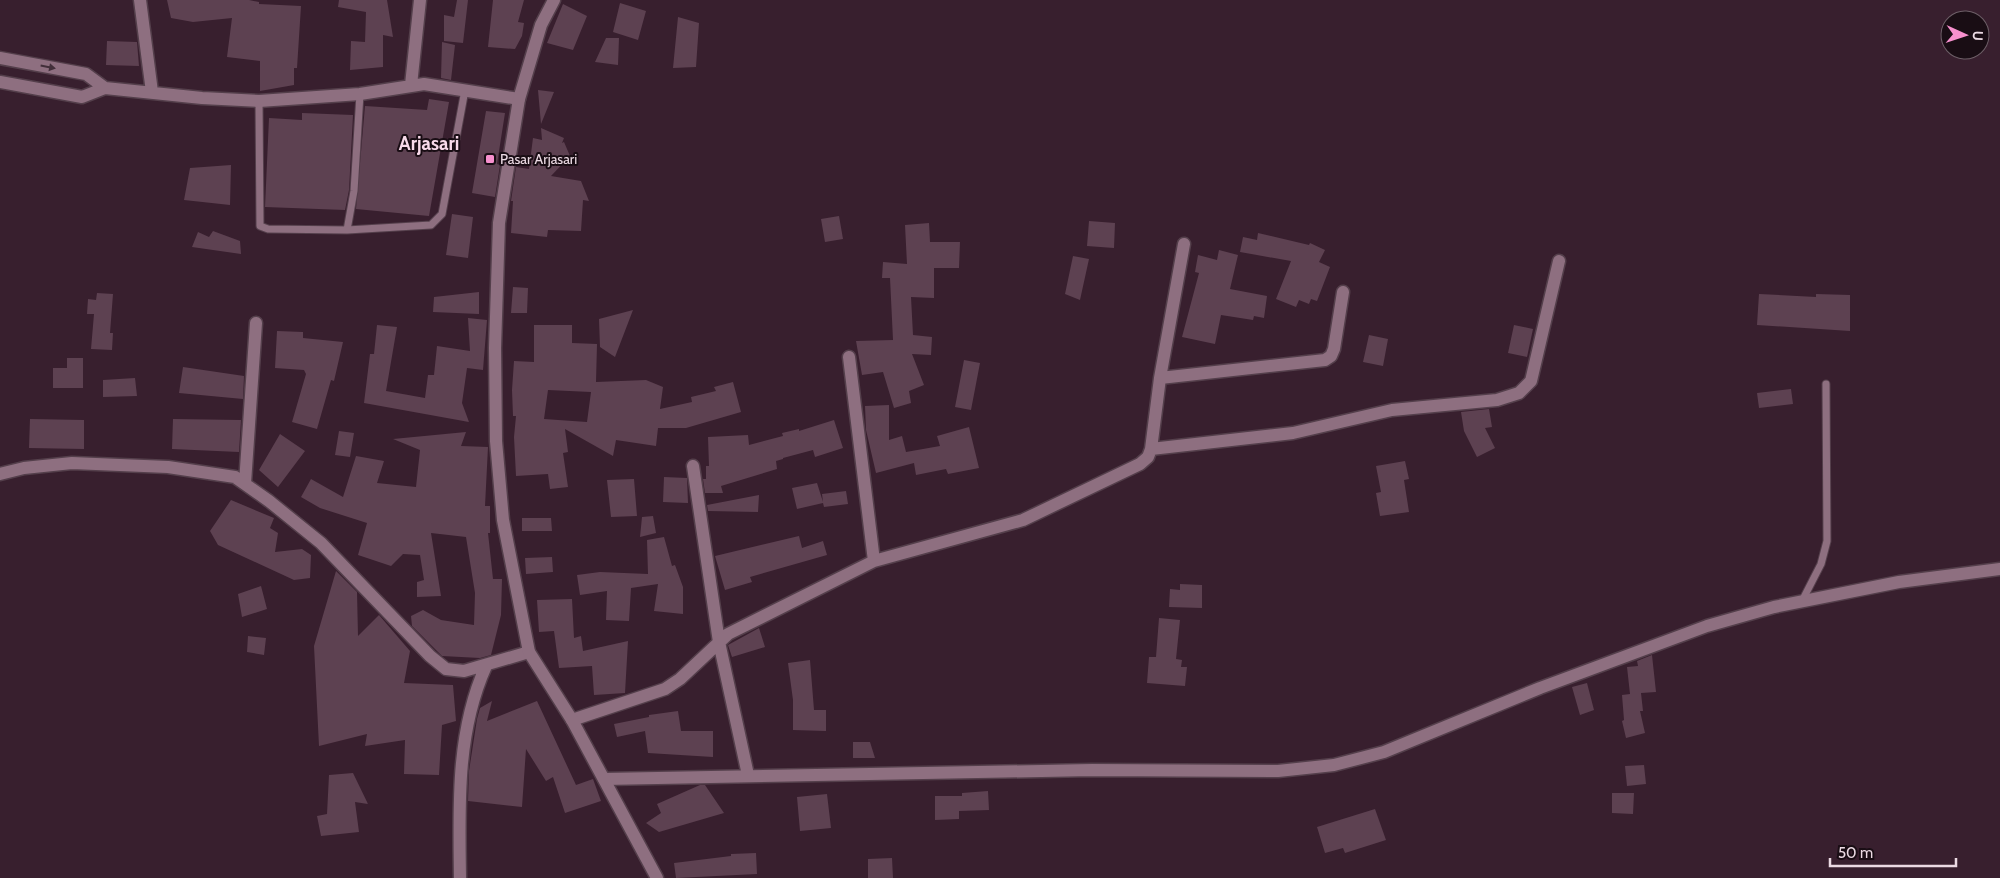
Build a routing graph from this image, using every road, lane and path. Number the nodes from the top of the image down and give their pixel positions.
1 (140, 0) edge
2 (420, 0) edge
3 (551, 2) edge
4 (0, 58) edge
5 (0, 82) edge
6 (411, 85) junction
7 (105, 88) junction
8 (465, 90) junction
9 (152, 92) junction
10 (360, 94) junction
11 (519, 99) junction
12 (259, 101) junction
13 (347, 230) junction
14 (1184, 244) dead end
15 (1559, 261) dead end
16 (1343, 292) dead end
17 (256, 323) dead end
18 (850, 358) dead end
19 (1160, 378) junction
20 (1826, 384) dead end
21 (1151, 449) junction
22 (694, 466) dead end
23 (0, 474) edge
24 (245, 484) junction
25 (874, 561) junction
26 (2000, 569) edge
27 (1802, 601) junction
28 (719, 642) junction
29 (529, 652) junction
30 (486, 666) junction
31 (572, 720) junction
32 (748, 775) junction
33 (604, 779) junction
34 (460, 878) edge
35 (657, 878) edge

1 - 9 street
2 - 6 street
3 - 11 street
4 -> 7 street
5 - 7 street
6 - 8 street
6 - 10 street
7 - 9 street
8 - 11 street
8 - 13 lane
9 - 12 street
10 - 12 street
10 - 13 lane
11 - 29 street
12 - 13 lane
14 - 19 street
15 - 21 street
16 - 19 street
17 - 24 street
18 - 25 street
19 - 21 street
20 - 27 lane
21 - 25 street
22 - 28 street
23 - 24 street
24 - 30 street
25 - 28 street
26 - 27 street
27 - 32 street
28 - 31 street
28 - 32 street
29 - 30 street
29 - 31 street
30 - 34 street
31 - 33 street
32 - 33 street
33 - 35 street

